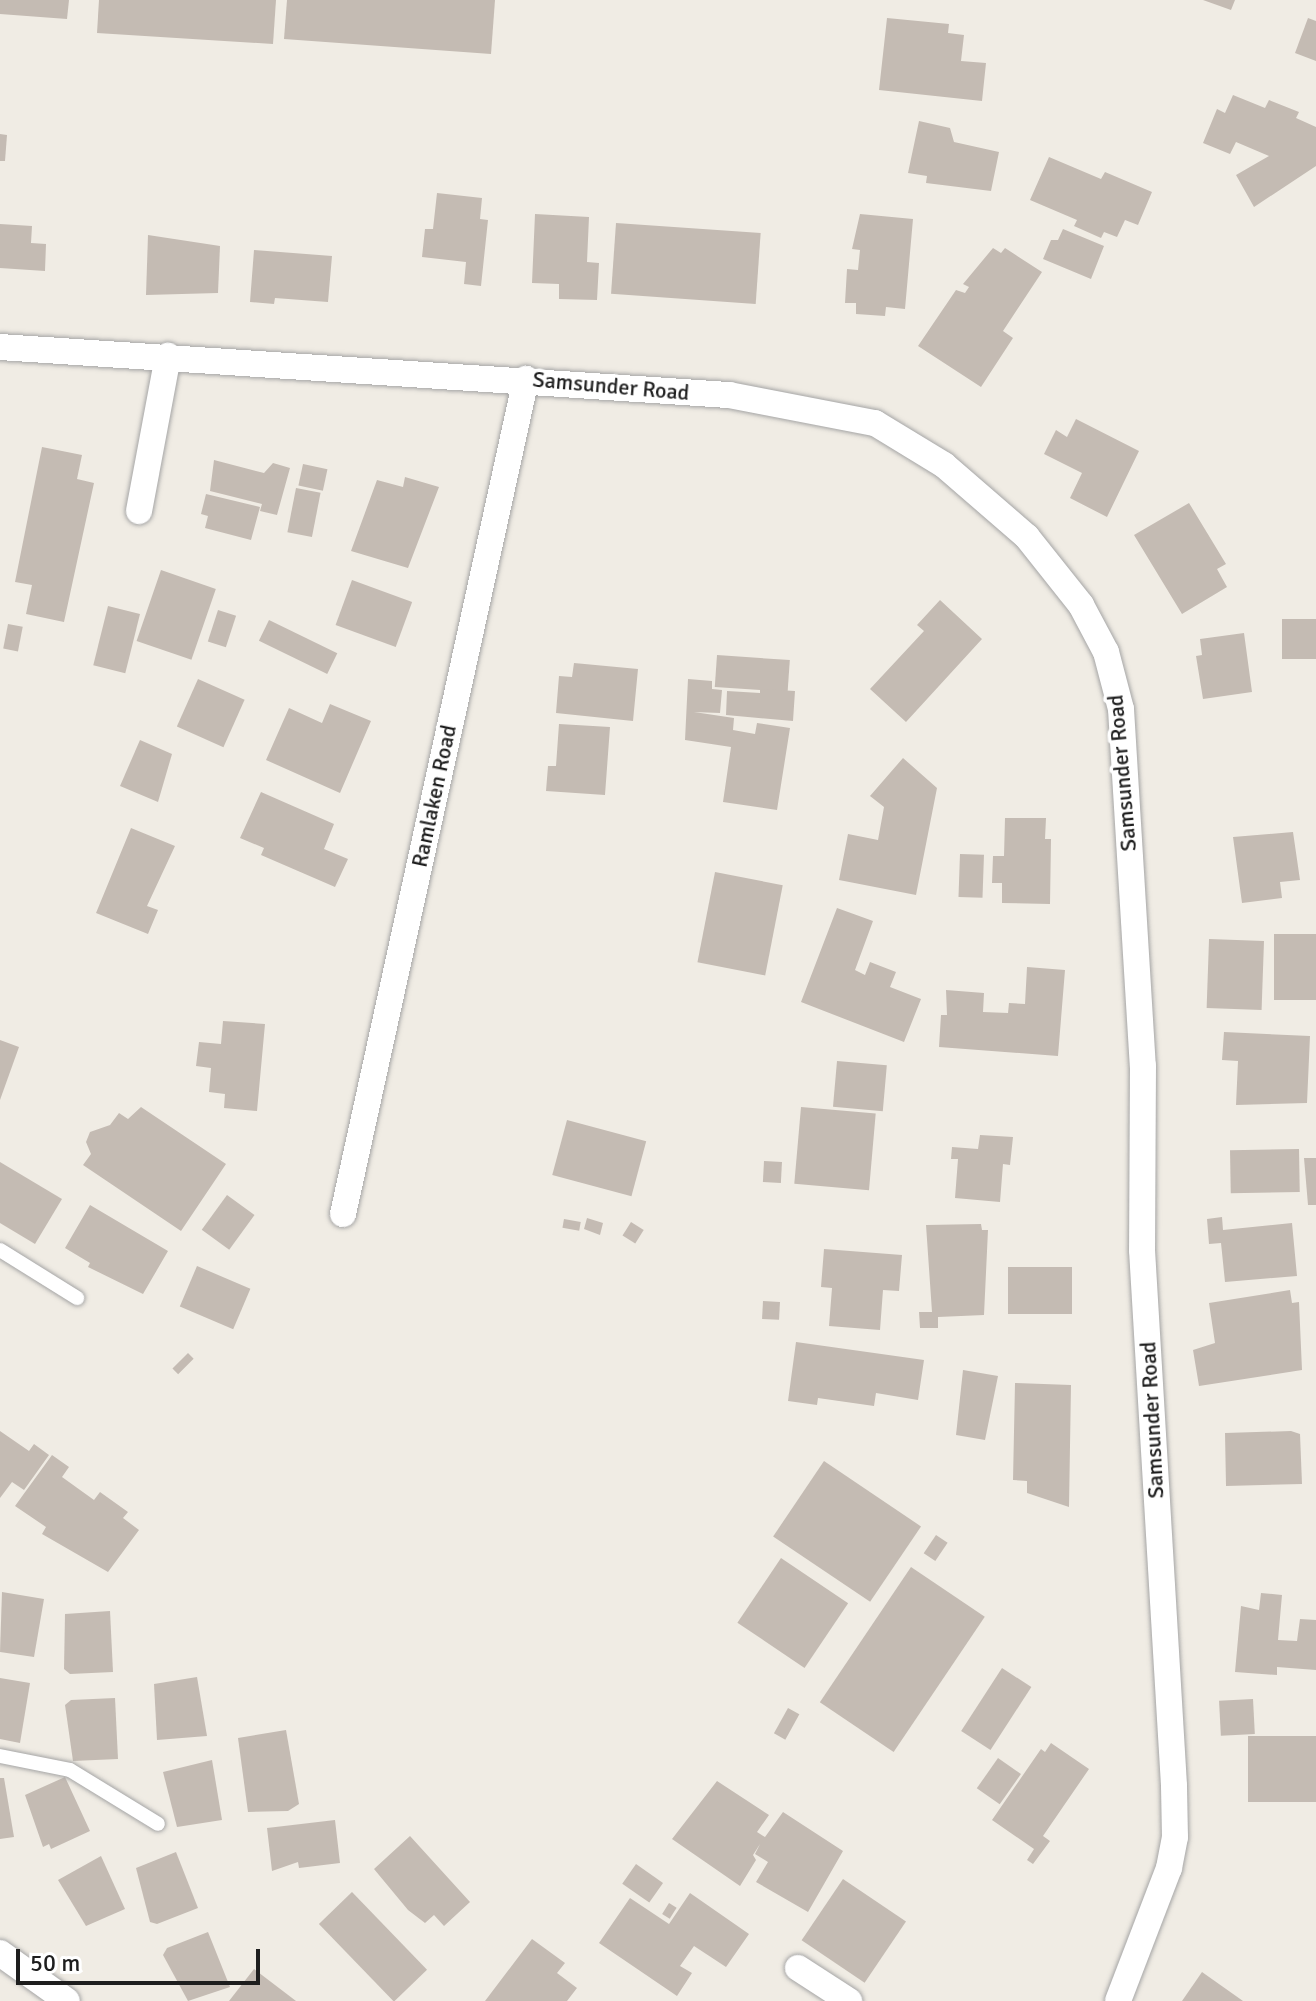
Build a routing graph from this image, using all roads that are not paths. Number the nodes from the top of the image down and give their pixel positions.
1 (0, 347) edge
2 (168, 356) junction
3 (526, 379) junction
4 (139, 511) dead end
5 (343, 1214) dead end
6 (0, 1250) edge
7 (77, 1298) dead end
8 (0, 1756) edge
9 (158, 1824) dead end
10 (0, 1953) edge
11 (798, 1968) dead end
12 (67, 2001) edge
13 (849, 2001) edge
14 (1118, 2001) edge

1 - 2 street, Samsunder Road
2 - 3 street, Samsunder Road
2 - 4 street
3 - 5 street, Ramlaken Road
3 - 14 street, Samsunder Road
6 - 7 lane
8 - 9 lane
10 - 12 street
11 - 13 street

